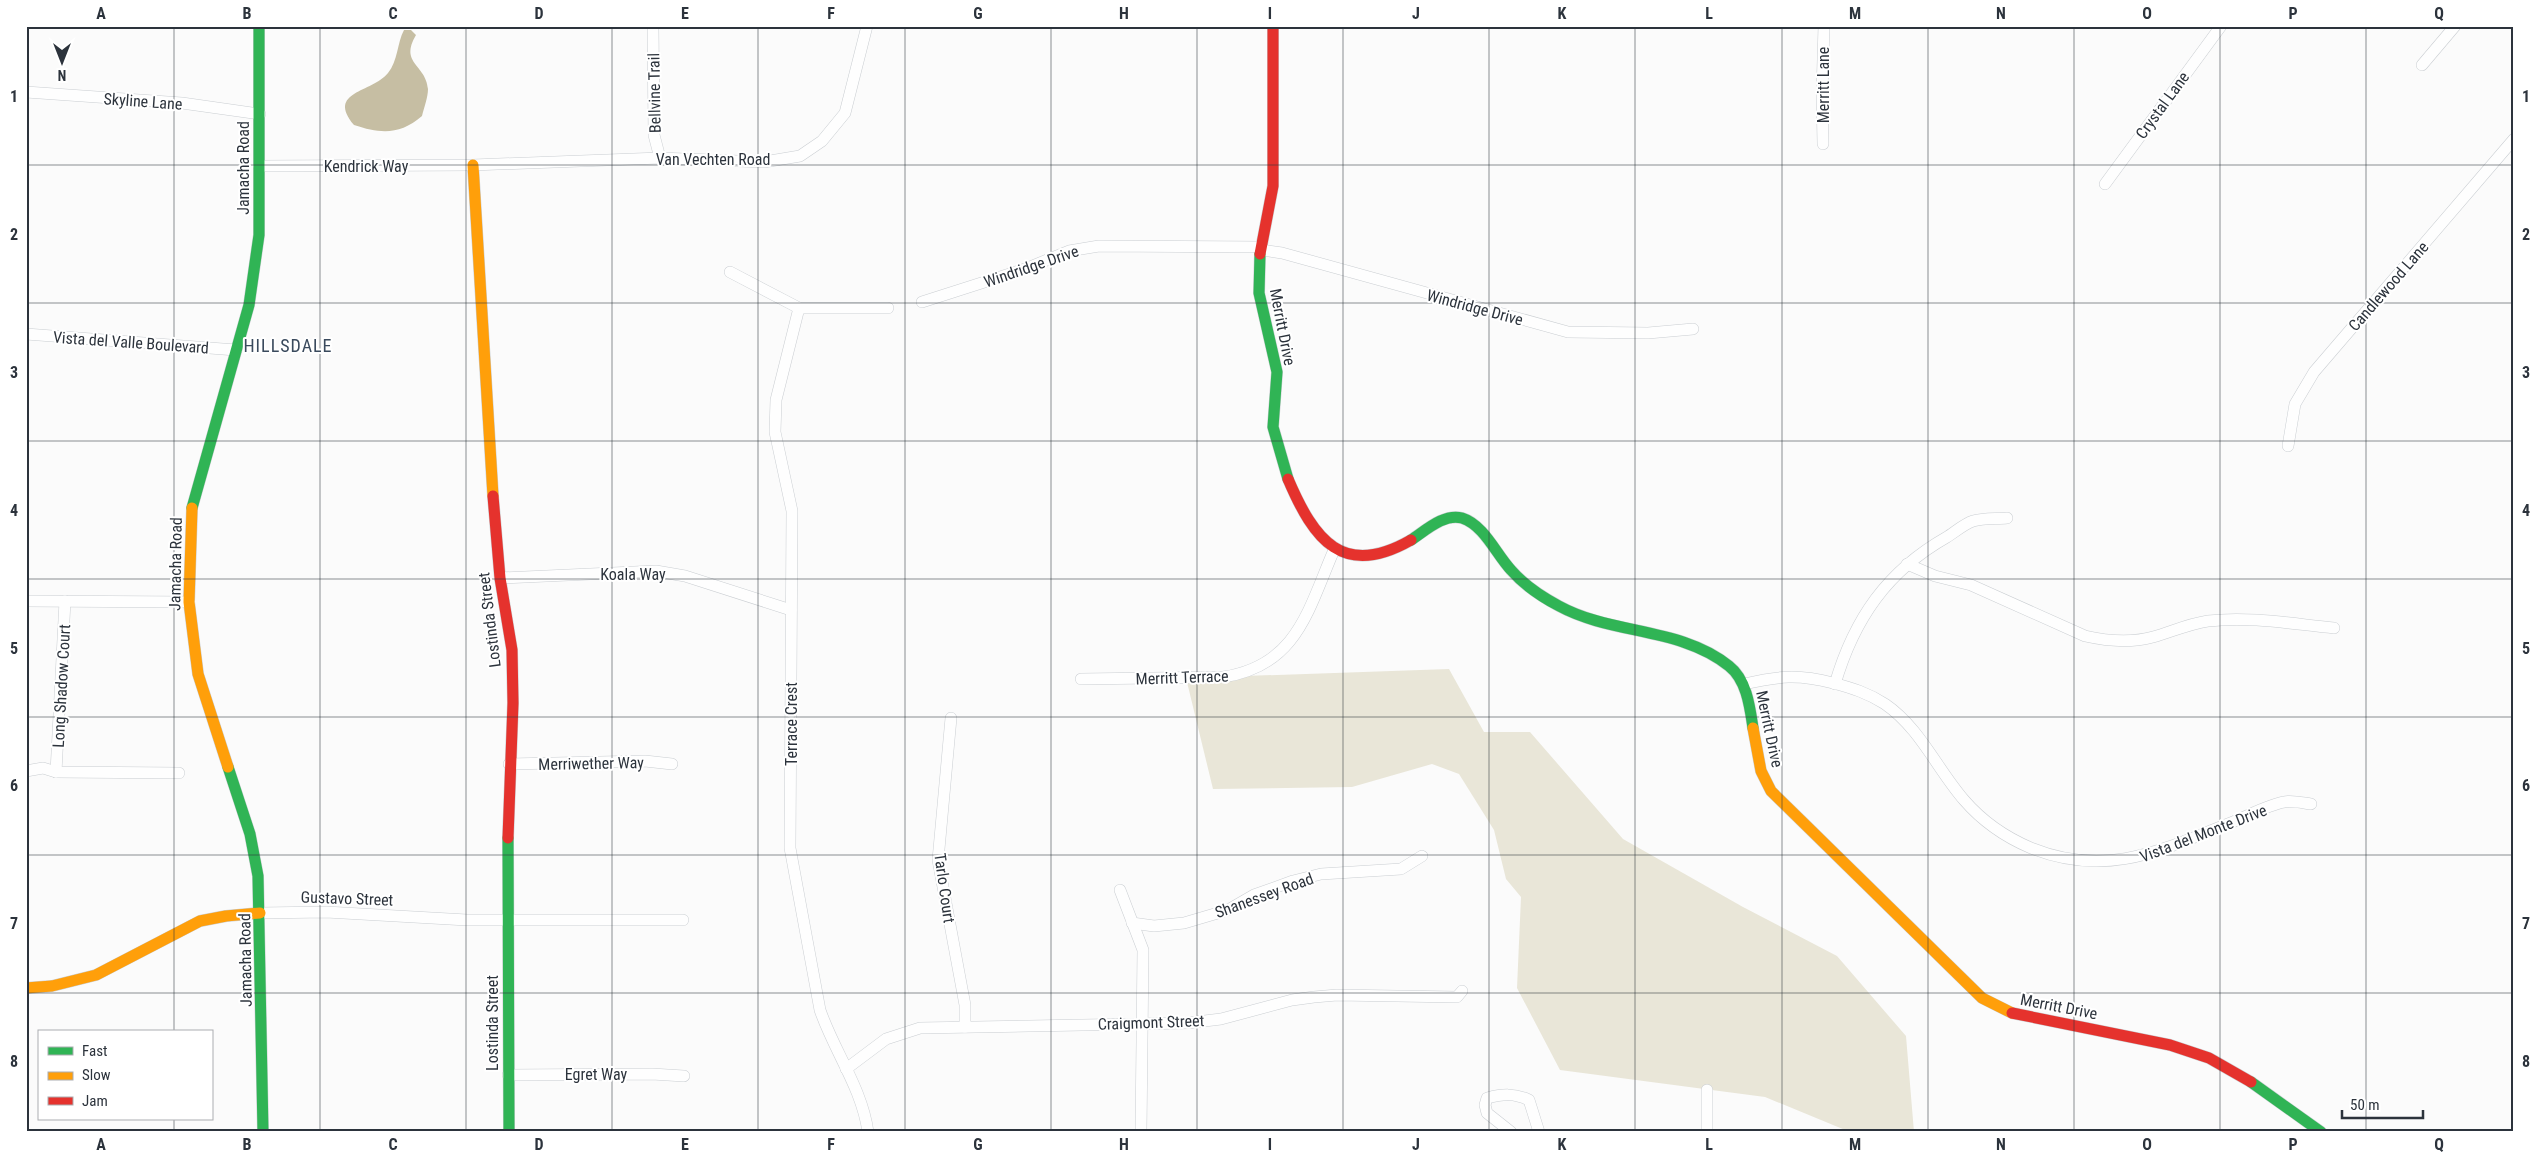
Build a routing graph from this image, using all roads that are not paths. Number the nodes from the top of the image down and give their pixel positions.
1 (259, 26) edge
2 (653, 26) edge
3 (867, 26) edge
4 (1273, 26) edge
5 (1824, 26) edge
6 (2220, 26) edge
7 (2455, 26) edge
8 (2422, 65) dead end
9 (26, 92) edge
10 (260, 114) junction
11 (2514, 139) edge
12 (1823, 144) dead end
13 (660, 158) junction
14 (473, 165) junction
15 (259, 166) junction
16 (2105, 184) dead end
17 (1262, 248) junction
18 (730, 272) dead end
19 (922, 302) dead end
20 (799, 308) junction
21 (888, 308) dead end
22 (1693, 329) dead end
23 (26, 334) edge
24 (236, 350) junction
25 (2288, 446) dead end
26 (2007, 518) dead end
27 (1334, 550) junction
28 (1907, 564) junction
29 (500, 578) junction
30 (26, 601) edge
31 (65, 601) junction
32 (189, 602) junction
33 (791, 610) junction
34 (2334, 628) dead end
35 (1080, 679) dead end
36 (1744, 684) junction
37 (1835, 684) junction
38 (951, 718) dead end
39 (509, 764) junction
40 (672, 764) dead end
41 (26, 771) edge
42 (56, 772) junction
43 (179, 773) dead end
44 (2311, 804) dead end
45 (1422, 856) dead end
46 (1120, 890) dead end
47 (260, 913) junction
48 (507, 919) junction
49 (683, 920) dead end
50 (1132, 923) junction
51 (26, 988) edge
52 (1462, 991) dead end
53 (1141, 1024) junction
54 (965, 1027) junction
55 (846, 1069) junction
56 (508, 1075) junction
57 (684, 1076) dead end
58 (1706, 1090) dead end
59 (264, 1132) edge
60 (509, 1132) edge
61 (868, 1132) edge
62 (1141, 1132) edge
63 (1511, 1132) edge
64 (1539, 1132) edge
65 (1706, 1132) edge
66 (2321, 1132) edge

1 - 10 street, Jamacha Road
2 - 13 street, Bellvine Trail
3 - 13 street, Van Vechten Road
4 - 17 street, Merritt Drive
5 - 12 street, Merritt Lane
6 - 16 street, Crystal Lane
7 - 8 street
9 - 10 street, Skyline Lane
10 - 15 street, Jamacha Road
11 - 25 street, Candlewood Lane
13 - 14 street, Van Vechten Road
14 - 15 street, Kendrick Way
14 - 29 street, Lostinda Street
15 - 24 street, Jamacha Road
17 - 19 street, Windridge Drive
17 - 22 street, Windridge Drive
17 - 27 street, Merritt Drive
18 - 20 street
20 - 21 street
20 - 33 street, Terrace Crest
23 - 24 street, Vista del Valle Boulevard
24 - 32 street, Jamacha Road
26 - 28 street
27 - 35 street, Merritt Terrace
27 - 36 street, Merritt Drive
28 - 34 street
28 - 37 street
29 - 33 street, Koala Way
29 - 39 street, Lostinda Street
30 - 31 street
31 - 32 street
31 - 42 street, Long Shadow Court
32 - 47 street, Jamacha Road
33 - 55 street, Terrace Crest
36 - 37 street, Vista del Monte Drive
36 - 66 street, Merritt Drive
37 - 44 street, Vista del Monte Drive
38 - 54 street, Tarlo Court
39 - 40 street, Merriwether Way
39 - 48 street, Lostinda Street
41 - 42 street
42 - 43 street
45 - 50 street, Shanessey Road
46 - 50 street
47 - 48 street, Gustavo Street
47 - 51 street, Gustavo Street
47 - 59 street, Jamacha Road
48 - 49 street, Gustavo Street
48 - 56 street, Lostinda Street
50 - 53 street
52 - 53 street, Craigmont Street
53 - 54 street, Craigmont Street
53 - 62 street
54 - 55 street, Craigmont Street
55 - 61 street, Terrace Crest
56 - 57 street, Egret Way
56 - 60 street, Lostinda Street
58 - 65 street
63 - 64 street

